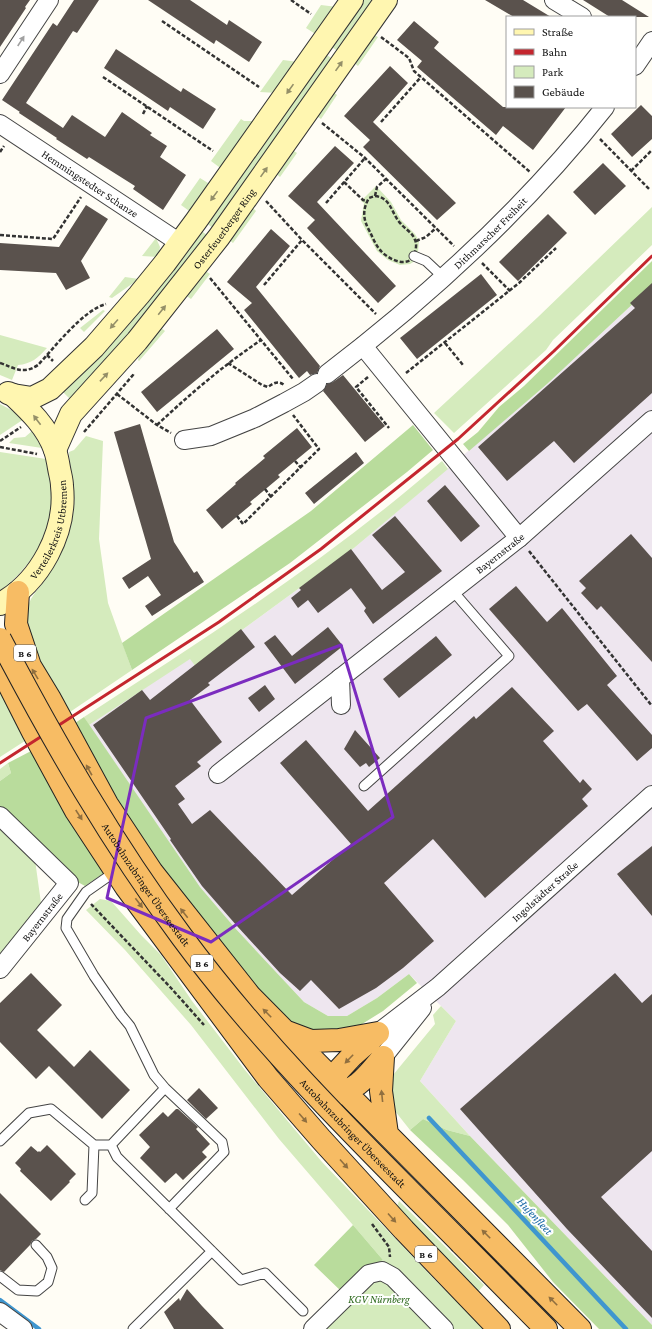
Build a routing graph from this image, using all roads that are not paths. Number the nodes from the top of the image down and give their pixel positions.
1 (48, 0) edge
2 (352, 0) edge
3 (386, 0) edge
4 (554, 0) edge
5 (580, 16) edge
6 (0, 74) edge
7 (604, 108) edge
8 (0, 124) edge
9 (180, 243) junction
10 (414, 256) road end
11 (443, 277) junction
12 (363, 346) junction
13 (6, 392) edge
14 (652, 420) edge
15 (184, 440) road end
16 (55, 450) junction
17 (519, 538) junction
18 (452, 590) junction
19 (18, 592) junction
20 (0, 604) edge
21 (0, 639) edge
22 (0, 667) edge
23 (340, 678) junction
24 (341, 705) dead end
25 (218, 774) dead end
26 (364, 786) dead end
27 (652, 795) edge
28 (0, 816) edge
29 (116, 871) junction
30 (0, 969) edge
31 (438, 987) junction
32 (286, 1032) junction
33 (378, 1033) junction
34 (383, 1057) junction
35 (268, 1078) junction
36 (165, 1088) junction
37 (335, 1090) junction
38 (387, 1134) junction
39 (321, 1139) junction
40 (0, 1141) edge
41 (94, 1145) junction
42 (111, 1145) junction
43 (85, 1200) dead end
44 (169, 1209) junction
45 (36, 1245) dead end
46 (212, 1251) junction
47 (0, 1276) edge
48 (303, 1311) dead end
49 (0, 1312) edge
50 (22, 1329) edge
51 (132, 1329) edge
52 (313, 1329) edge
53 (444, 1329) edge
54 (499, 1329) edge
55 (546, 1329) edge
56 (580, 1329) edge

6 -> 1 street
2 -> 9 main road
16 -> 3 main road, Osterfeuerberger Ring
4 - 5 street
7 - 11 street, Dithmarscher Freiheit
8 - 9 street, Hemmingstedter Schanze
9 -> 13 main road
10 - 11 lane
11 - 12 street, Dithmarscher Freiheit
12 - 15 street, Dithmarscher Freiheit
12 - 17 street
16 -> 13 main road, Verteilerkreis Utbremen
14 - 17 street, Bayernstraße
16 - 19 main road, Verteilerkreis Utbremen
17 - 18 street, Bayernstraße
18 - 23 street, Bayernstraße
18 - 26 lane
19 - 20 main road, Verteilerkreis Utbremen
32 -> 19 highway, B 6
21 - 55 highway, Autobahnzubringer Überseestadt / B 6, bridge
22 -> 29 highway, B 6
23 - 24 street
23 - 25 street, Bayernstraße
27 - 31 street, Ingolstädter Straße
28 - 30 street, Bayernstraße
29 -> 35 highway, B 6
29 - 36 lane
31 - 33 street, Ingolstädter Straße
31 - 34 street, Ingolstädter Straße
32 - 33 highway, B 6
32 - 37 highway, B 6
33 -> 37 highway
34 - 37 highway
38 -> 34 highway
35 - 37 highway
35 -> 39 highway, B 6
36 - 42 lane
36 - 44 lane
37 - 38 highway, B 6
37 - 39 highway
56 -> 38 highway, B 6
39 -> 54 highway, B 6
40 - 41 lane
41 - 42 lane
41 - 43 lane
42 - 44 lane
44 - 46 lane
45 - 47 lane
46 - 48 lane
46 - 51 lane
49 - 50 street
52 - 53 street

